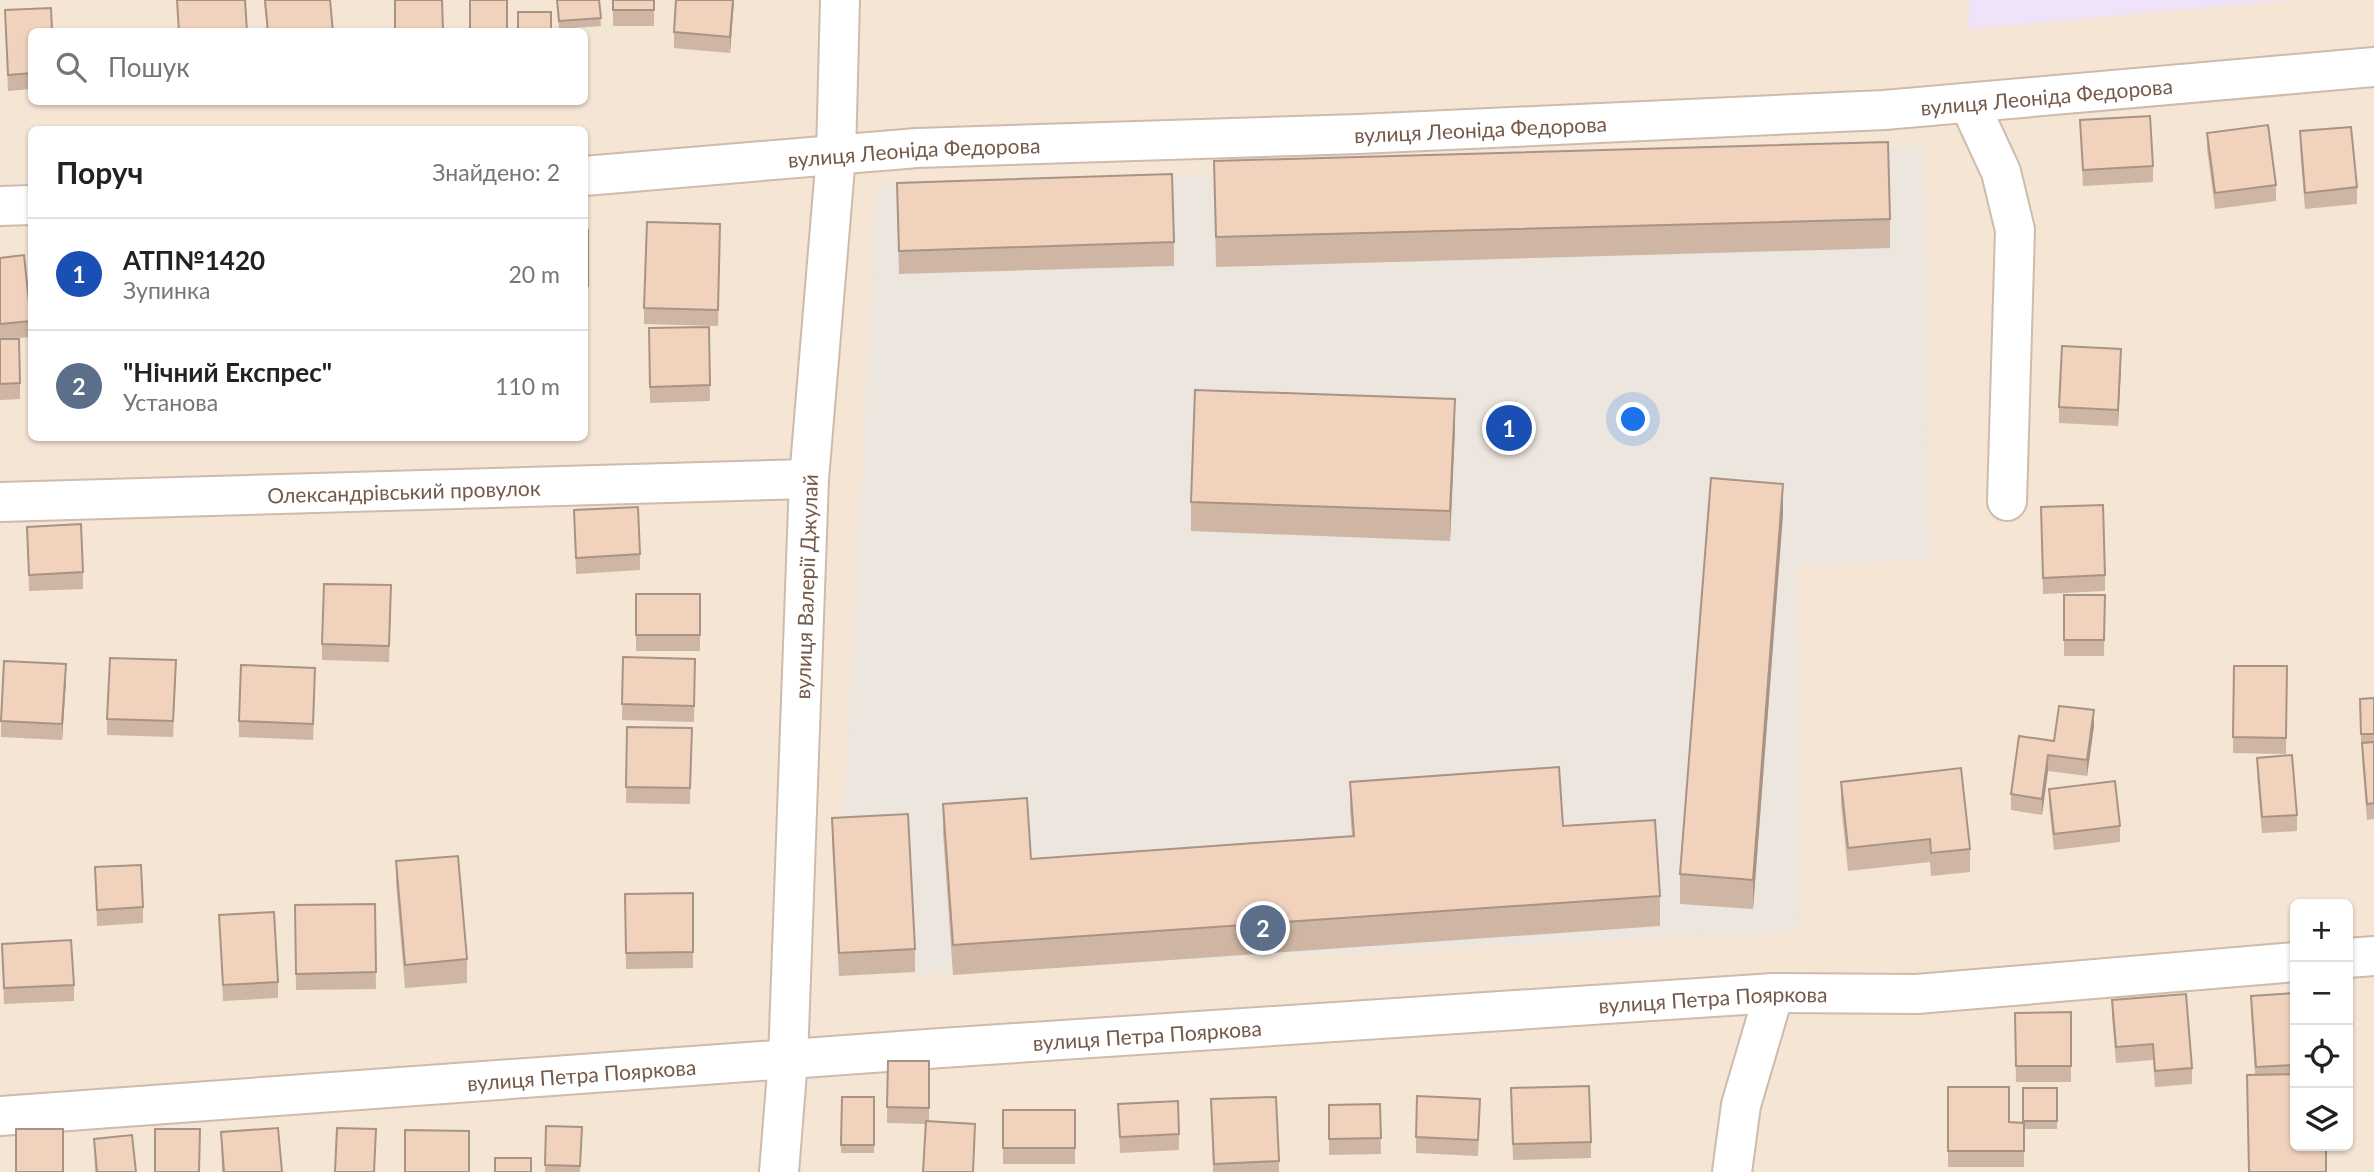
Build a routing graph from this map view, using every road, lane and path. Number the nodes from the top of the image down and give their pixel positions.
1 (840, 0) edge
2 (2374, 67) edge
3 (1969, 103) junction
4 (836, 155) junction
5 (588, 176) edge
6 (28, 205) edge
7 (0, 206) edge
8 (809, 479) junction
9 (2007, 501) dead end
10 (0, 502) edge
11 (2374, 956) edge
12 (2353, 958) edge
13 (2290, 962) edge
14 (1774, 993) junction
15 (788, 1060) junction
16 (0, 1116) edge
17 (779, 1172) edge
18 (1732, 1172) edge

1 - 4 street, вулиця Валерії Джулай
2 - 3 street, вулиця Леоніда Федорова
3 - 4 street, вулиця Леоніда Федорова
3 - 9 street
4 - 5 street, вулиця Леоніда Федорова
4 - 8 street, вулиця Валерії Джулай
6 - 7 street
8 - 10 street, Олександрівський провулок
8 - 15 street, вулиця Валерії Джулай
11 - 12 street
13 - 14 street, вулиця Петра Пояркова
14 - 15 street, вулиця Петра Пояркова
14 - 18 street
15 - 16 street, вулиця Петра Пояркова
15 - 17 street, вулиця Валерії Джулай

